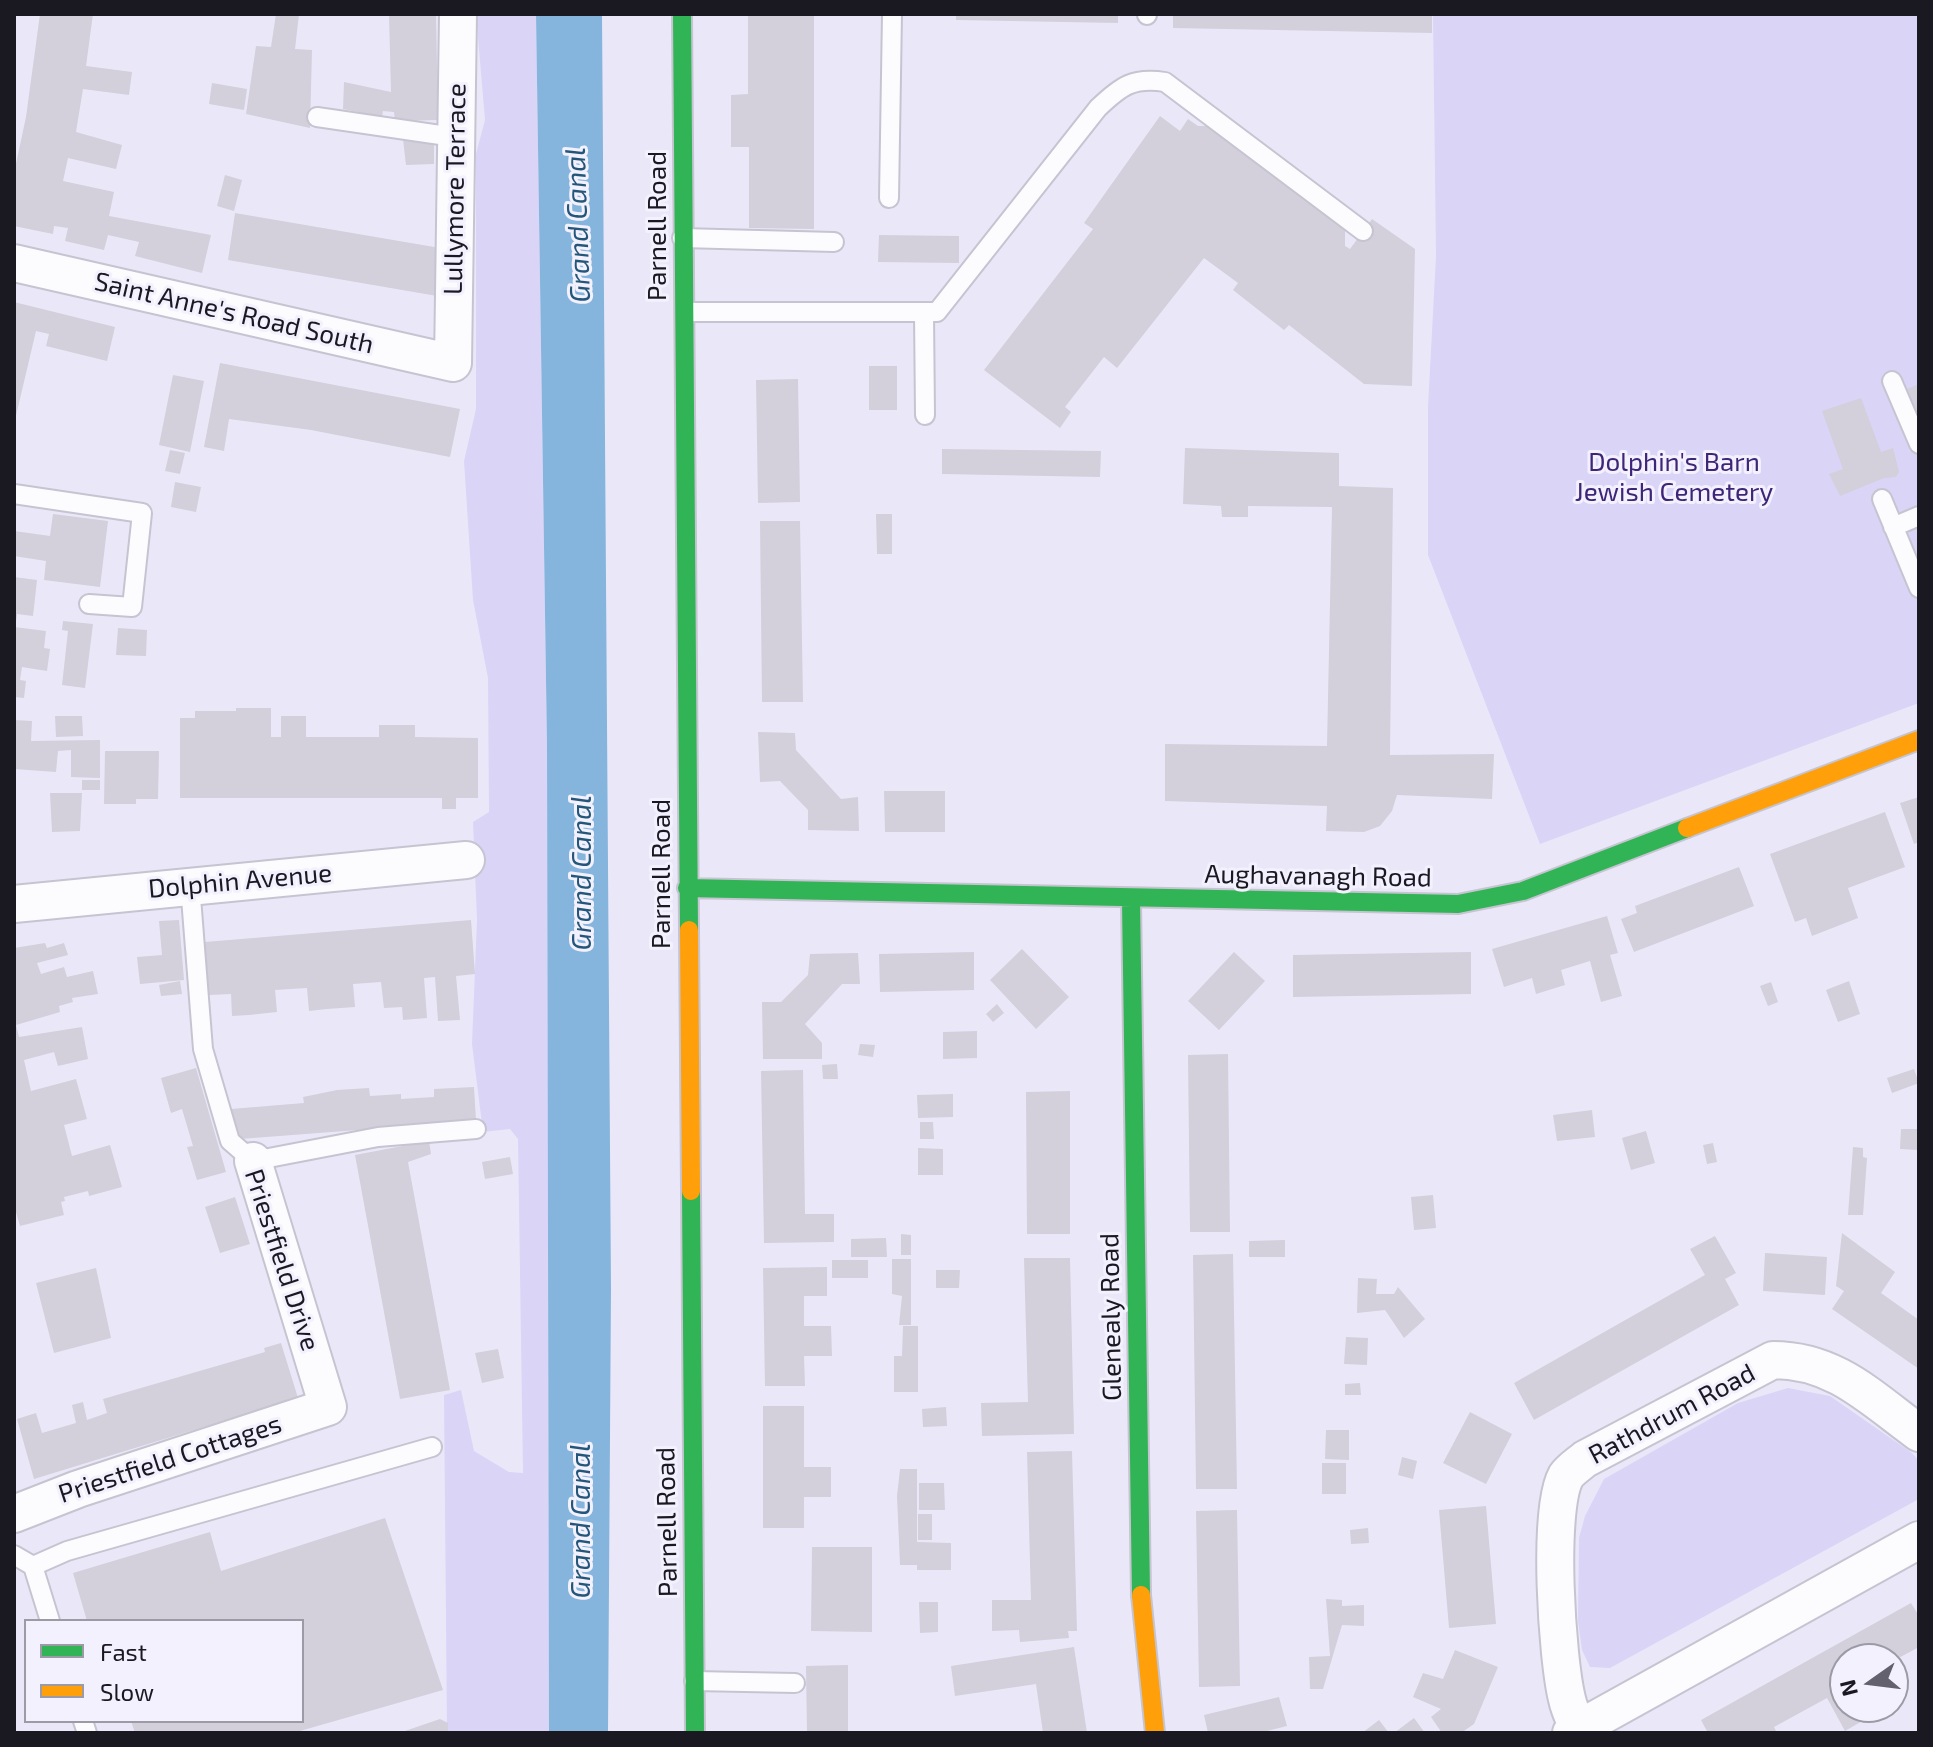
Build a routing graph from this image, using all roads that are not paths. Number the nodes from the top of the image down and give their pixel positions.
1 (458, 14) edge
2 (682, 14) edge
3 (892, 14) edge
4 (317, 117) dead end
5 (454, 137) junction
6 (889, 198) dead end
7 (1363, 231) dead end
8 (682, 238) junction
9 (834, 242) dead end
10 (14, 263) edge
11 (683, 312) junction
12 (924, 313) junction
13 (453, 363) joint
14 (1892, 381) dead end
15 (925, 415) dead end
16 (1919, 444) edge
17 (14, 494) edge
18 (1882, 499) dead end
19 (1919, 516) edge
20 (1893, 527) junction
21 (1919, 588) edge
22 (89, 604) dead end
23 (1919, 740) edge
24 (466, 860) dead end
25 (190, 885) junction
26 (687, 888) junction
27 (1131, 900) junction
28 (14, 904) edge
29 (476, 1129) dead end
30 (253, 1161) junction
31 (328, 1407) joint
32 (1919, 1433) edge
33 (432, 1447) dead end
34 (14, 1514) edge
35 (1919, 1540) edge
36 (14, 1555) edge
37 (33, 1566) junction
38 (49, 1619) edge
39 (694, 1681) junction
40 (795, 1683) dead end
41 (1575, 1731) edge
42 (695, 1733) edge
43 (1155, 1733) edge

1 - 5 street, Lullymore Terrace
2 - 8 street, Parnell Road
3 - 6 lane
4 - 5 lane
5 - 13 street, Lullymore Terrace
7 - 12 lane
8 - 9 lane
8 - 11 street, Parnell Road
10 - 13 street, Saint Anne's Road South
11 - 12 lane
11 - 26 street, Parnell Road
12 - 15 lane
14 - 16 lane
17 - 22 lane
18 - 20 lane
19 - 20 lane
20 - 21 lane
23 - 27 street, Aughavanagh Road
24 - 25 street, Dolphin Avenue
25 - 28 street, Dolphin Avenue
25 - 30 lane, Priestfield Drive
26 - 27 street, Aughavanagh Road
26 - 39 street, Parnell Road
27 - 43 street, Glenealy Road
29 - 30 lane
30 - 31 street, Priestfield Drive
31 - 34 street, Priestfield Cottages
32 - 41 street, Rathdrum Road
33 - 37 lane
35 - 41 street, Rathdrum Road
36 - 37 lane
37 - 38 lane
39 - 40 lane
39 - 42 street, Parnell Road

